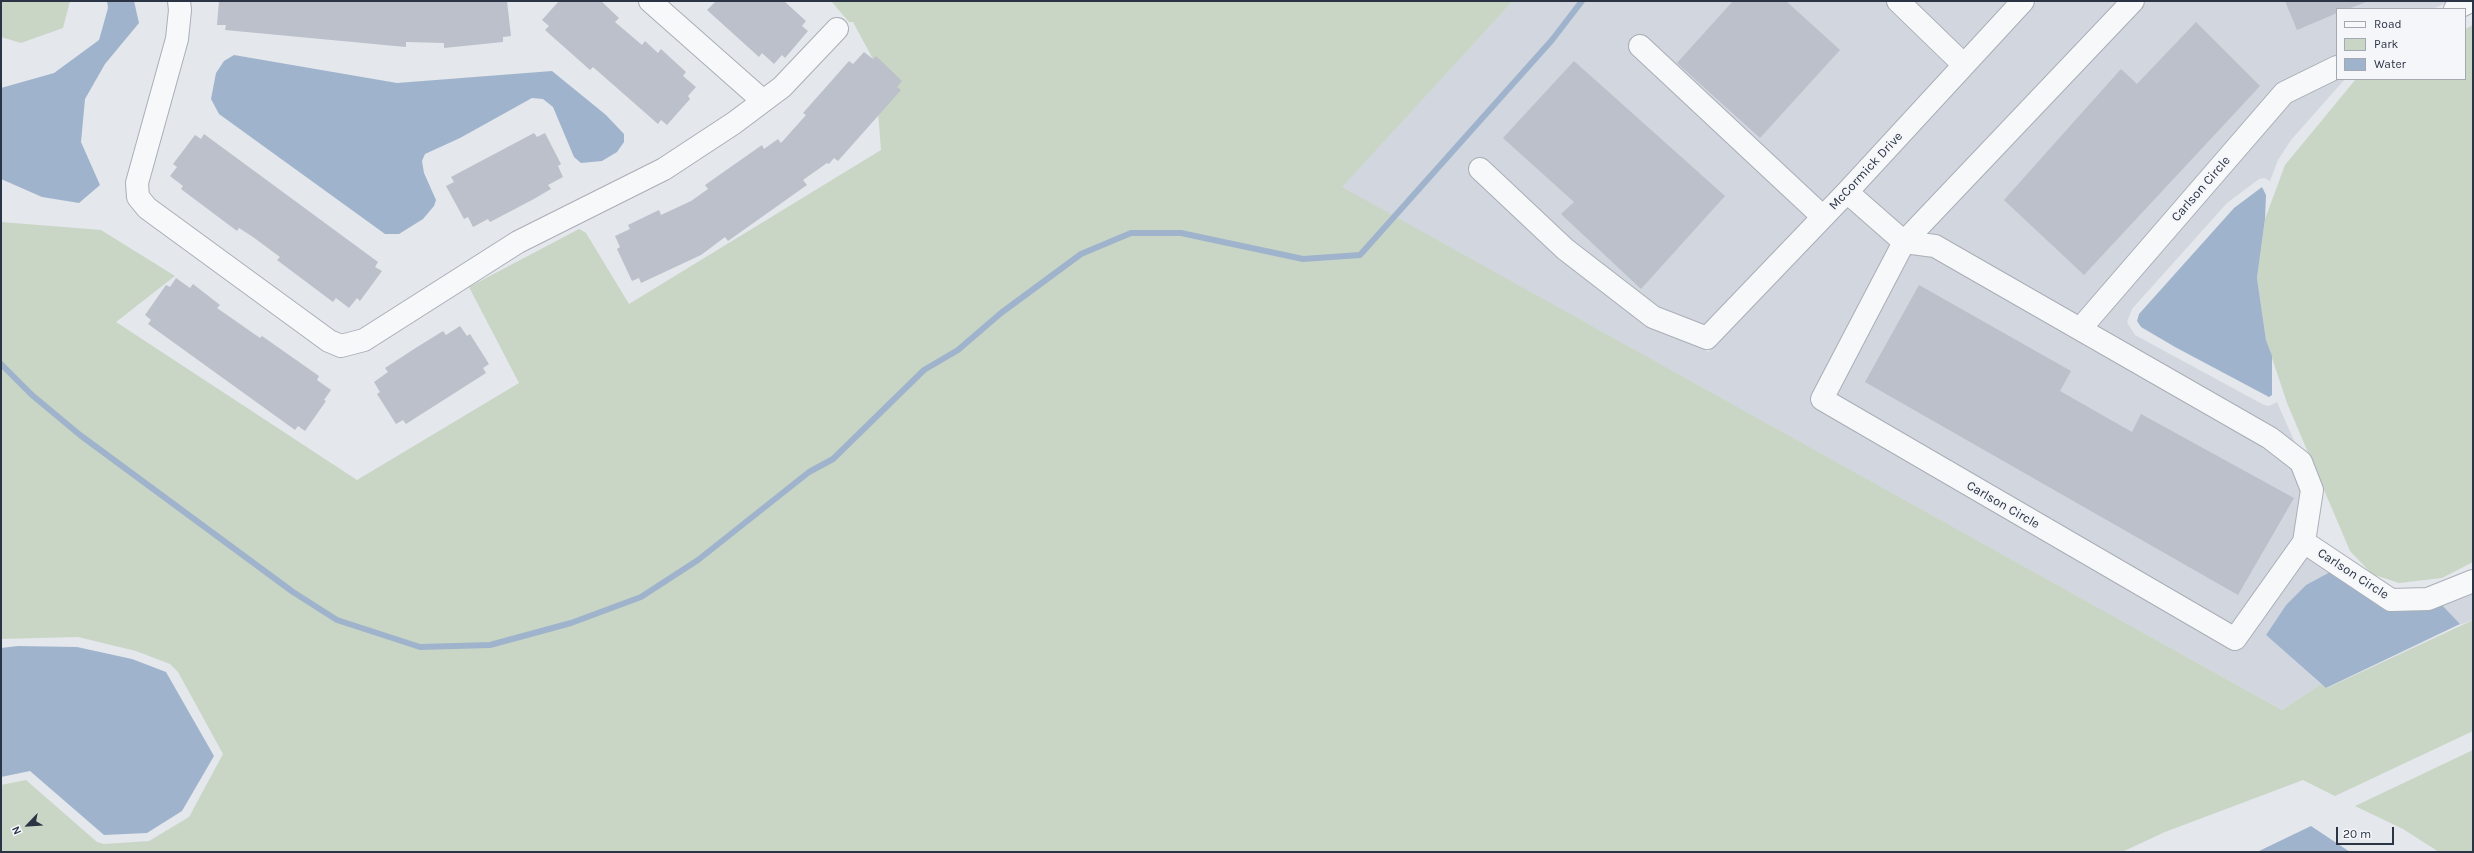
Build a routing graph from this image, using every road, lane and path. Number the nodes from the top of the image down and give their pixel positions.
1 (179, 1) edge
2 (650, 1) edge
3 (2023, 1) edge
4 (2133, 1) edge
5 (2471, 1) edge
6 (1910, 5) edge
7 (2457, 8) edge
8 (837, 29) dead end
9 (1640, 46) dead end
10 (1963, 64) junction
11 (2336, 67) edge
12 (762, 100) junction
13 (1480, 170) dead end
14 (1847, 192) junction
15 (1823, 217) junction
16 (1904, 242) junction
17 (2080, 329) junction
18 (2304, 542) junction
19 (2473, 581) edge

1 - 12 street
2 - 12 street
3 - 10 street, McCormick Drive
4 - 16 street, Carlson Circle
5 - 7 street
6 - 10 street
8 - 12 street
9 - 15 street
10 - 14 street, McCormick Drive
11 - 17 street, Carlson Circle
13 - 15 street, McCormick Drive
14 - 15 street, McCormick Drive
14 - 16 street
16 - 17 street, Carlson Circle
16 - 18 street, Carlson Circle
17 - 18 street, Carlson Circle
18 - 19 street, Carlson Circle

